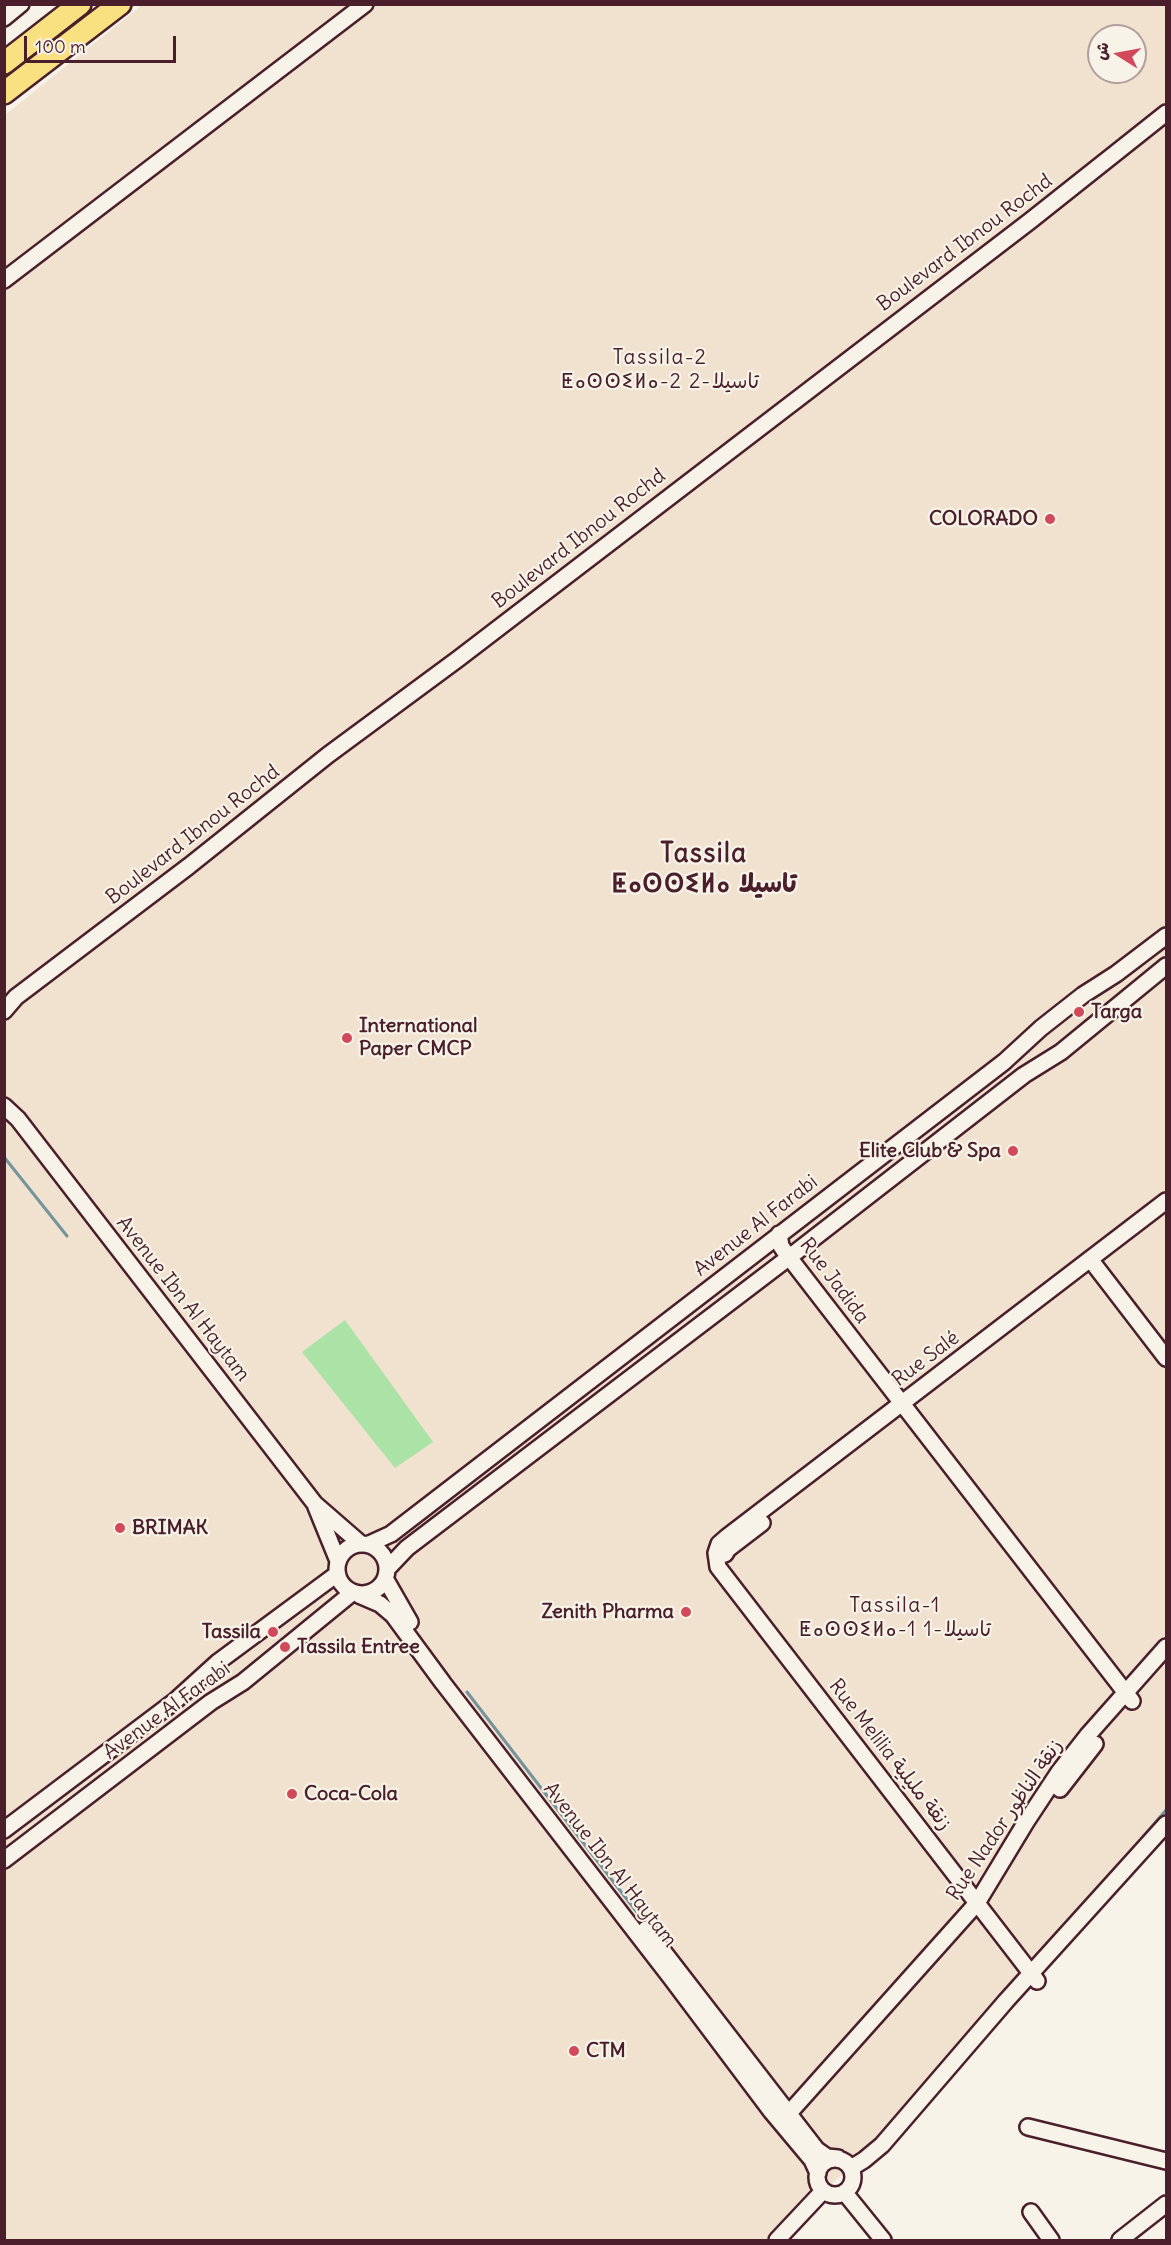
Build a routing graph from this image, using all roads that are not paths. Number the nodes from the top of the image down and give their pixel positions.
1 (21, 4) edge
2 (80, 4) edge
3 (120, 4) edge
4 (365, 4) edge
5 (4, 18) edge
6 (4, 63) edge
7 (4, 93) edge
8 (1167, 113) edge
9 (4, 280) edge
10 (1167, 936) edge
11 (1167, 966) edge
12 (10, 999) edge
13 (4, 1011) edge
14 (4, 1095) edge
15 (4, 1106) edge
16 (18, 1119) junction
17 (1167, 1201) edge
18 (1167, 1211) edge
19 (779, 1234) junction
20 (792, 1255) junction
21 (1097, 1260) junction
22 (1167, 1343) edge
23 (1167, 1358) edge
24 (908, 1404) junction
25 (315, 1504) junction
26 (365, 1544) junction
27 (721, 1554) joint
28 (338, 1568) junction
29 (387, 1574) junction
30 (356, 1594) junction
31 (1167, 1647) edge
32 (1167, 1660) edge
33 (1131, 1695) junction
34 (1167, 1824) edge
35 (4, 1830) edge
36 (1167, 1836) edge
37 (4, 1860) edge
38 (983, 1904) junction
39 (659, 1954) junction
40 (1037, 1974) junction
41 (788, 2122) junction
42 (1028, 2127) dead end
43 (838, 2158) junction
44 (1167, 2161) edge
45 (818, 2173) junction
46 (853, 2173) junction
47 (823, 2190) junction
48 (845, 2193) junction
49 (1167, 2204) edge
50 (1031, 2212) dead end
51 (777, 2241) edge
52 (882, 2241) edge
53 (1051, 2241) edge
54 (1120, 2241) edge

1 - 5 street
2 - 6 highway
3 - 7 highway
4 - 9 street
8 - 12 street, Boulevard Ibnou Rochd
10 - 19 street, Avenue Al Farabi
11 - 20 street
12 - 13 street, Boulevard Ibnou Rochd
14 - 16 street, Avenue Ibn Al Haytam
15 - 16 street, Avenue Ibn Al Haytam
16 - 25 street, Avenue Ibn Al Haytam
17 - 21 street, Rue Salé
18 - 21 street, Rue Salé
19 - 20 street, Rue Jadida
19 - 26 street, Avenue Al Farabi
20 - 24 street, Rue Jadida
20 - 29 street
21 - 22 street
21 - 23 street
21 - 24 street, Rue Salé
24 - 27 street, Rue Salé
24 - 33 street, Rue Jadida
25 - 26 street, Avenue Ibn Al Haytam
25 - 28 street, Avenue Ibn Al Haytam
26 - 28 street
26 - 29 street
27 - 38 street, Rue Melilia زنقة مليلية
28 - 30 street
28 - 35 street, Avenue Al Farabi
29 - 30 street
29 - 39 street, Avenue Ibn Al Haytam
30 - 37 street, Avenue Al Farabi
30 - 39 street, Avenue Ibn Al Haytam
31 - 33 street, Rue Nador زنقة الناظور
32 - 33 street, Rue Nador زنقة الناظور
33 - 38 street, Rue Nador زنقة الناظور
34 - 40 street
36 - 40 street
38 - 40 street, Rue Melilia زنقة مليلية
38 - 41 street, Rue Nador زنقة الناظور
39 - 41 street, Avenue Ibn Al Haytam
40 - 46 street
41 - 43 street, Avenue Ibn Al Haytam
41 - 45 street, Avenue Ibn Al Haytam
42 - 44 street
43 - 45 street
43 - 46 street
45 - 47 street
46 - 48 street
47 - 48 street
47 - 51 street
48 - 52 street
49 - 54 street
50 - 53 street

